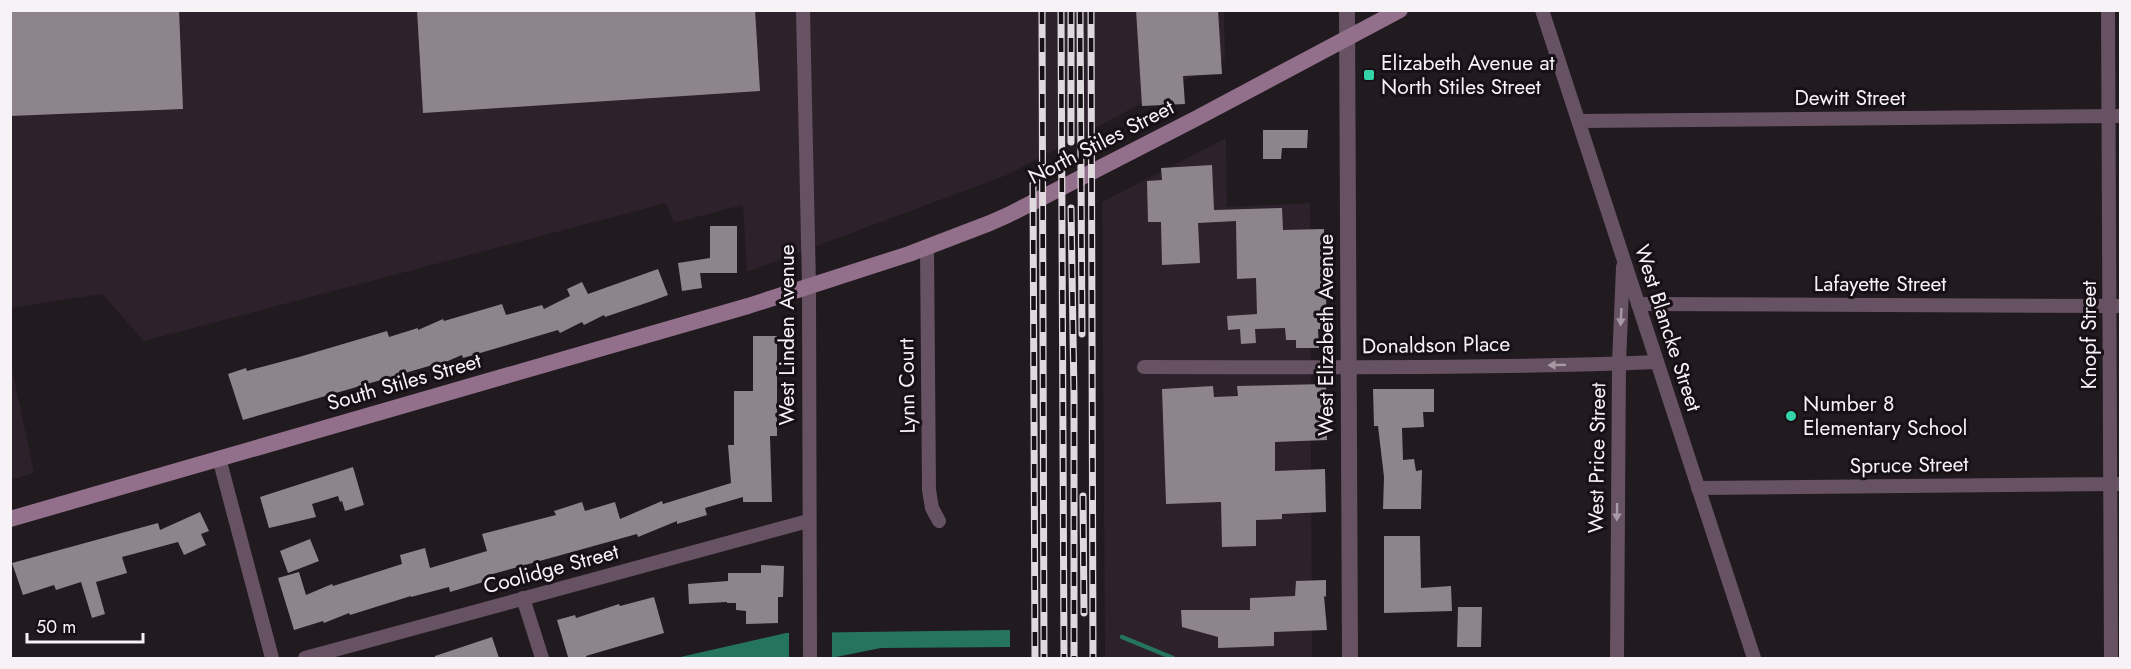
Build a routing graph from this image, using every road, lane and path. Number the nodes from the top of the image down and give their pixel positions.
1 (803, 10) edge
2 (1347, 10) edge
3 (1400, 10) edge
4 (1542, 10) edge
5 (2108, 10) edge
6 (1346, 40) junction
7 (2115, 117) edge
8 (1579, 121) junction
9 (927, 247) junction
10 (1624, 259) junction
11 (809, 286) junction
12 (1638, 304) junction
13 (2115, 306) edge
14 (1657, 362) junction
15 (1619, 363) junction
16 (1144, 367) dead end
17 (1349, 367) junction
18 (219, 458) junction
19 (2116, 484) edge
20 (1698, 488) junction
21 (10, 519) edge
22 (808, 521) junction
23 (939, 521) dead end
24 (523, 598) junction
25 (272, 658) edge
26 (305, 658) edge
27 (542, 658) edge
28 (810, 658) edge
29 (1350, 658) edge
30 (1617, 658) edge
31 (1754, 658) edge
32 (2111, 658) edge

1 - 11 street, West Linden Avenue
2 - 6 street, West Elizabeth Avenue
3 - 6 main road, North Stiles Street
4 - 8 street, West Blancke Street
5 - 7 street, Knopf Street
6 - 9 main road, North Stiles Street
6 - 17 street, West Elizabeth Avenue
7 - 8 street, Dewitt Street
7 - 13 street, Knopf Street
8 - 10 street, West Blancke Street
9 - 11 main road, North Stiles Street
9 - 23 street, Lynn Court
10 - 12 street, West Blancke Street
10 -> 15 street, West Price Street
11 - 18 main road, South Stiles Street
11 - 22 street, West Linden Avenue
12 - 13 street, Lafayette Street
12 - 14 street, West Blancke Street
13 - 19 street, Knopf Street
14 - 15 street, Donaldson Place
14 - 20 street, West Blancke Street
15 -> 17 street, Donaldson Place
15 -> 30 street, West Price Street
16 - 17 street, Donaldson Place
17 - 29 street, West Elizabeth Avenue
18 - 21 main road, South Stiles Street
18 - 25 street
19 - 20 street, Spruce Street
19 - 32 street, Knopf Street
20 - 31 street, West Blancke Street
22 - 24 street, Coolidge Street
22 - 28 street, West Linden Avenue
24 - 26 street, Coolidge Street
24 - 27 street

